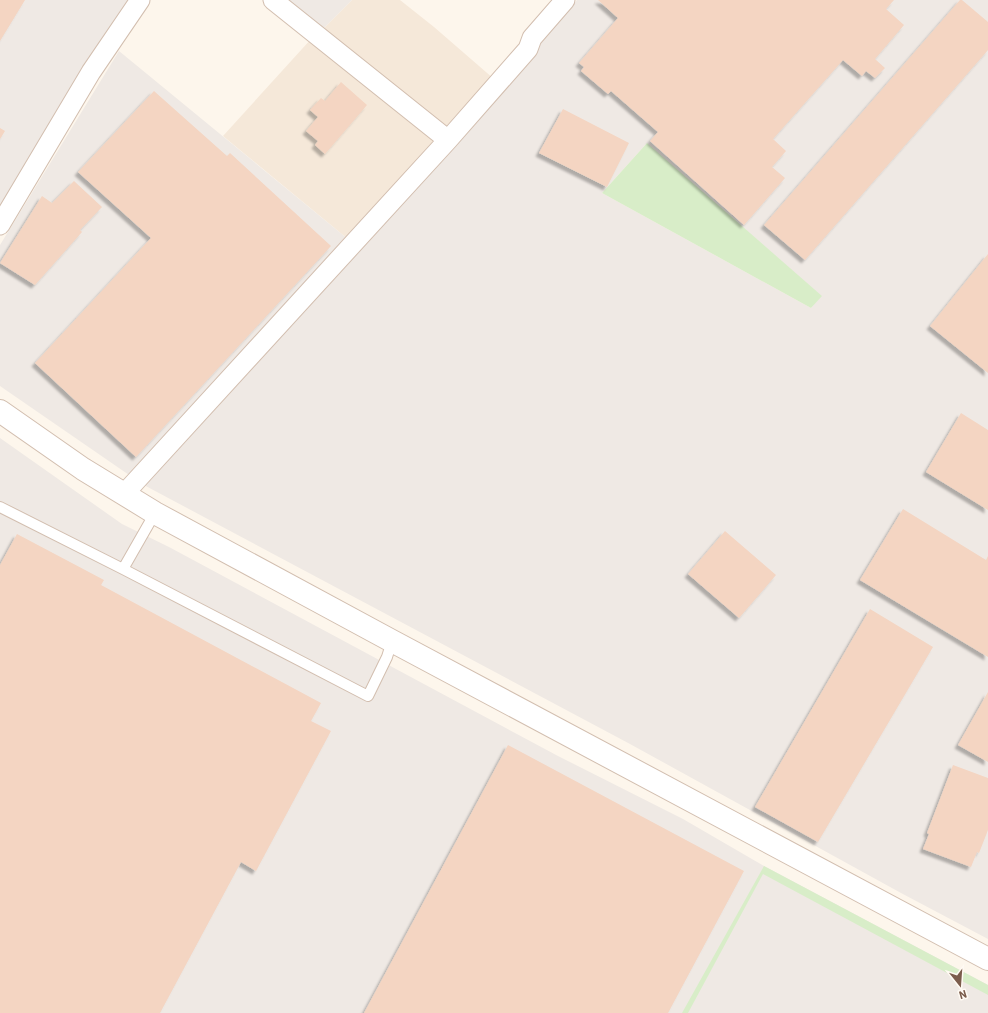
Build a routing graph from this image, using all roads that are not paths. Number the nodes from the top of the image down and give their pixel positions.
1 (140, 0) edge
2 (273, 0) edge
3 (565, 0) edge
4 (448, 140) junction
5 (0, 225) edge
6 (0, 411) edge
7 (124, 494) junction
8 (0, 507) edge
9 (155, 513) junction
10 (123, 569) junction
11 (392, 641) junction
12 (988, 959) edge

1 - 5 street
2 - 4 street
3 - 4 street
4 - 7 street
6 - 7 street
7 - 9 street
8 - 10 lane
9 - 10 lane
9 - 11 street
10 - 11 lane
11 - 12 street

